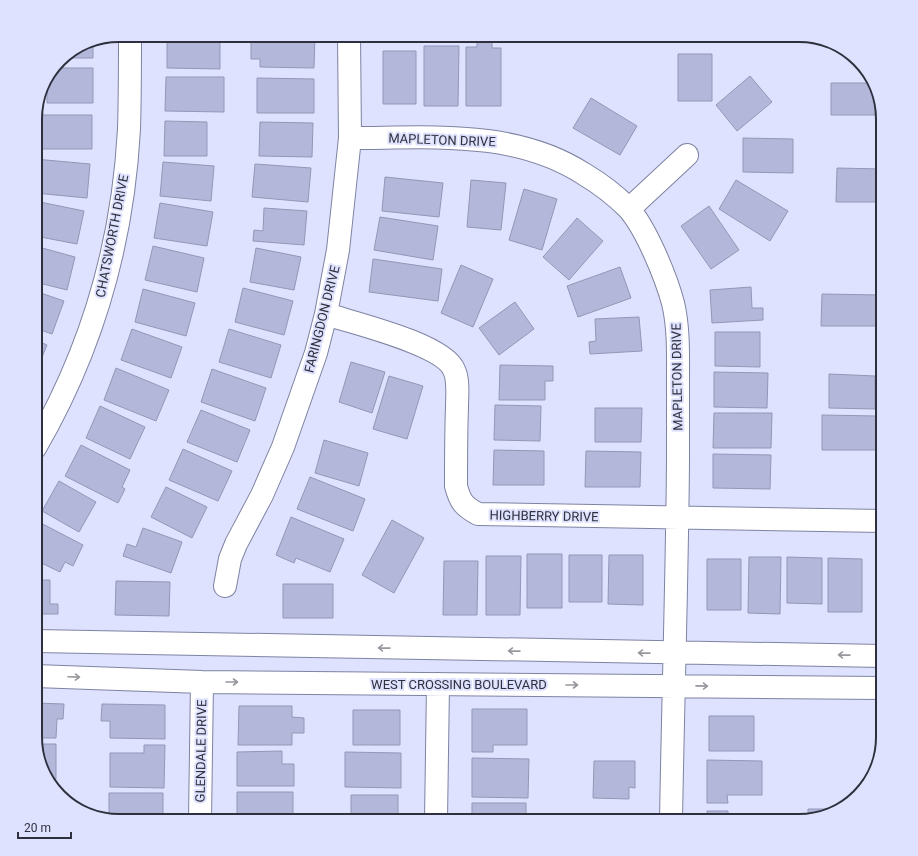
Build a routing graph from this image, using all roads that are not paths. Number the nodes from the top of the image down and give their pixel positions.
1 (130, 42) edge
2 (349, 42) edge
3 (350, 138) junction
4 (687, 155) dead end
5 (629, 209) junction
6 (326, 314) junction
7 (42, 434) edge
8 (677, 518) junction
9 (876, 521) edge
10 (225, 586) dead end
11 (42, 641) edge
12 (674, 654) junction
13 (876, 656) edge
14 (42, 676) edge
15 (202, 682) junction
16 (438, 684) junction
17 (673, 686) junction
18 (876, 688) edge
19 (200, 814) edge
20 (436, 814) edge
21 (671, 814) edge

1 - 7 street, CHATSWORTH DRIVE
2 - 3 street, FARINGDON DRIVE
3 - 5 street, MAPLETON DRIVE
3 - 6 street, FARINGDON DRIVE
4 - 5 street
5 - 8 street, MAPLETON DRIVE
6 - 8 street, HIGHBERRY DRIVE
6 - 10 street, FARINGDON DRIVE
8 - 9 street, HIGHBERRY DRIVE
8 - 12 street, MAPLETON DRIVE
12 -> 11 street
13 -> 12 street
12 - 17 street, MAPLETON DRIVE
14 -> 15 street, WEST CROSSING BOULEVARD
15 -> 16 street, WEST CROSSING BOULEVARD
15 - 19 street, GLENDALE DRIVE
16 -> 17 street, WEST CROSSING BOULEVARD
16 - 20 street
17 -> 18 street, WEST CROSSING BOULEVARD
17 - 21 street, MAPLETON DRIVE

